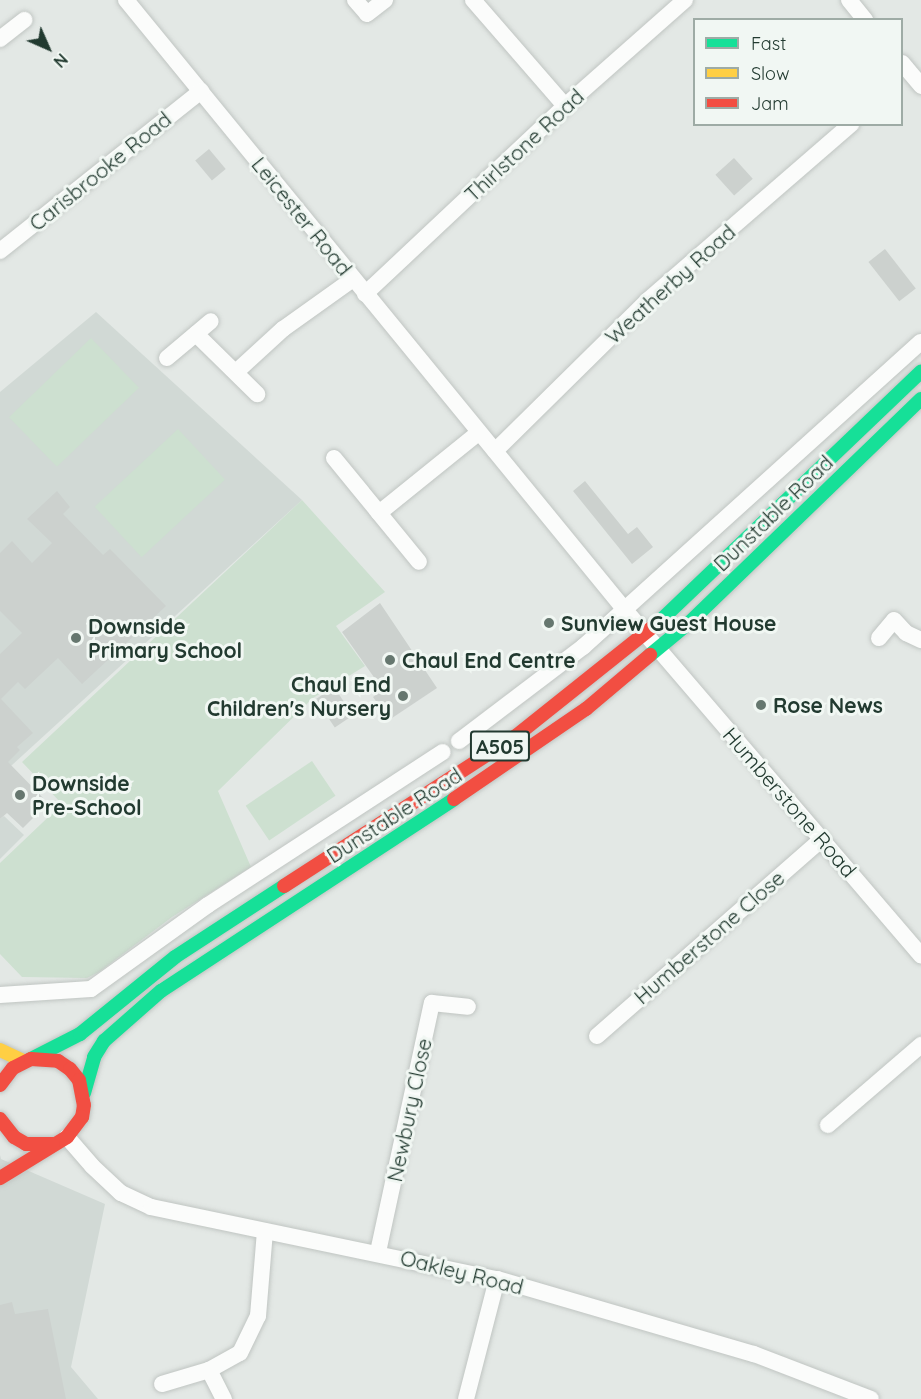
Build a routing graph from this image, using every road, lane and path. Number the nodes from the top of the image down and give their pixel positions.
1 (126, 0) edge
2 (355, 0) edge
3 (385, 0) edge
4 (473, 0) edge
5 (685, 0) edge
6 (849, 0) edge
7 (863, 18) edge
8 (24, 21) dead end
9 (0, 39) edge
10 (201, 90) junction
11 (565, 106) junction
12 (849, 126) edge
13 (0, 251) edge
14 (353, 279) junction
15 (365, 294) junction
16 (211, 321) dead end
17 (196, 334) junction
18 (921, 342) edge
19 (167, 357) dead end
20 (236, 372) junction
21 (921, 372) edge
22 (257, 394) dead end
23 (921, 399) edge
24 (478, 433) junction
25 (495, 451) junction
26 (334, 458) dead end
27 (379, 513) junction
28 (419, 562) dead end
29 (625, 610) junction
30 (647, 634) junction
31 (879, 638) dead end
32 (921, 640) edge
33 (659, 650) junction
34 (459, 741) dead end
35 (443, 752) dead end
36 (822, 838) junction
37 (921, 955) edge
38 (0, 995) edge
39 (468, 1007) dead end
40 (597, 1036) dead end
41 (921, 1045) edge
42 (0, 1050) edge
43 (27, 1060) junction
44 (0, 1085) edge
45 (84, 1093) junction
46 (0, 1119) edge
47 (828, 1125) dead end
48 (60, 1141) junction
49 (0, 1178) edge
50 (265, 1231) junction
51 (378, 1252) junction
52 (497, 1279) junction
53 (209, 1370) junction
54 (162, 1384) dead end
55 (224, 1399) edge
56 (466, 1399) edge
57 (871, 1399) edge

1 - 10 street, Leicester Road
2 - 3 street
4 - 11 street
5 - 11 street, Thirlstone Road
6 - 7 street
8 - 9 street
10 - 13 street, Carisbrooke Road
10 - 14 street, Leicester Road
11 - 15 street, Thirlstone Road
12 - 25 street, Weatherby Road
14 - 15 street, Leicester Road
14 - 20 street
15 - 24 street, Leicester Road
16 - 17 street
17 - 19 street
17 - 20 street
18 - 29 street, Dunstable Road
20 - 22 street
21 - 30 main road, Dunstable Road / A505
23 - 33 main road, Dunstable Road
24 - 25 street, Leicester Road
24 - 27 street
25 - 29 street, Leicester Road
26 - 27 street
27 - 28 street
29 - 30 street, Leicester Road
29 - 34 street, Dunstable Road
30 - 33 street, Humberstone Road
30 - 43 main road, Dunstable Road / A505
31 - 32 street
33 - 36 street, Humberstone Road
33 - 45 main road, Dunstable Road / A505
35 - 38 street, Dunstable Road
36 - 37 street, Humberstone Road
36 - 40 street, Humberstone Close
39 - 51 street, Newbury Close
41 - 47 street
42 - 43 main road
43 - 44 main road, Dunstable Road
43 - 45 main road
45 - 48 main road, Dunstable Road
46 - 48 main road
48 - 49 main road
48 - 50 street, Oakley Road
50 - 51 street, Oakley Road
50 - 53 street
51 - 52 street, Oakley Road
52 - 56 street
52 - 57 street, Oakley Road
53 - 54 street
53 - 55 street

